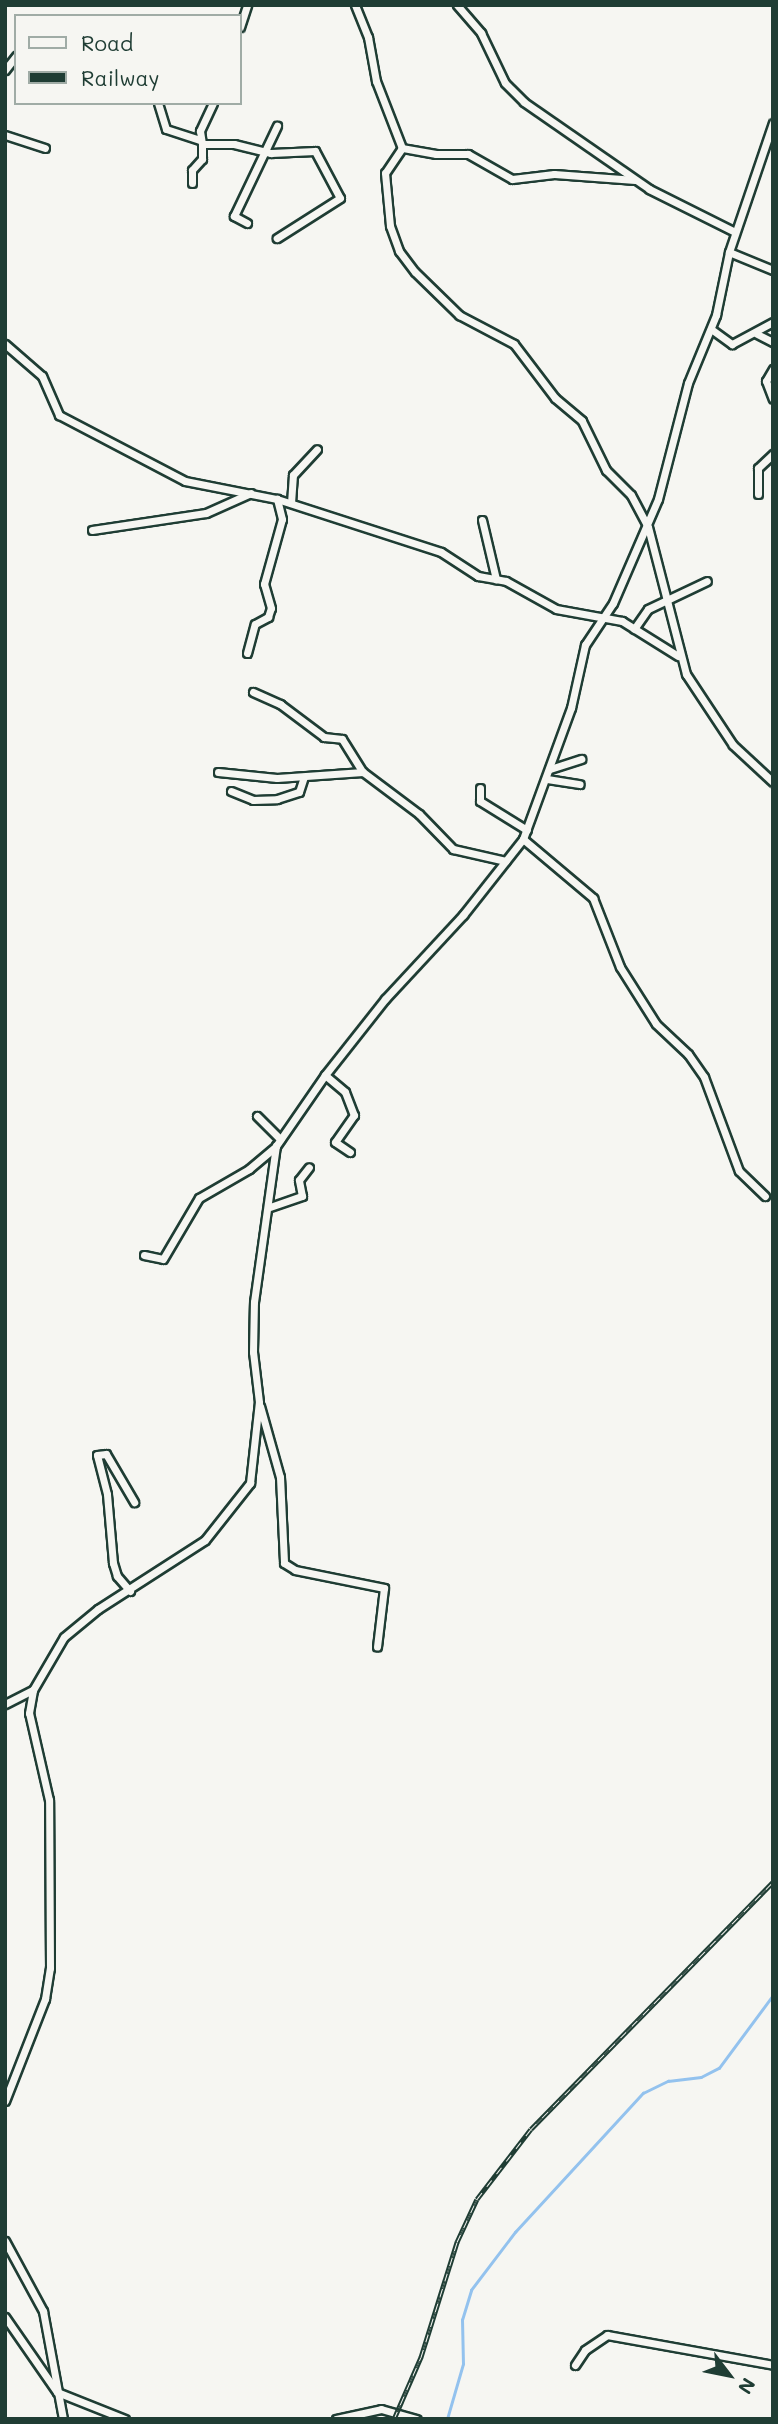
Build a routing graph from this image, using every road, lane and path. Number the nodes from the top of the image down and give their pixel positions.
1 (355, 5) edge
2 (457, 5) edge
3 (159, 105) edge
4 (212, 105) edge
5 (773, 123) edge
6 (277, 126) dead end
7 (5, 135) edge
8 (201, 142) junction
9 (46, 148) dead end
10 (402, 148) junction
11 (268, 153) junction
12 (635, 180) junction
13 (192, 183) dead end
14 (247, 223) dead end
15 (735, 232) junction
16 (277, 238) dead end
17 (729, 252) junction
18 (773, 270) edge
19 (773, 322) edge
20 (711, 329) junction
21 (757, 334) junction
22 (773, 342) edge
23 (5, 344) edge
24 (773, 369) edge
25 (773, 399) edge
26 (317, 449) dead end
27 (773, 454) edge
28 (251, 493) junction
29 (758, 494) dead end
30 (278, 499) junction
31 (291, 503) junction
32 (482, 520) dead end
33 (648, 527) junction
34 (92, 530) dead end
35 (496, 579) junction
36 (707, 581) dead end
37 (665, 599) junction
38 (604, 618) junction
39 (634, 629) junction
40 (247, 653) dead end
41 (678, 656) junction
42 (253, 692) dead end
43 (581, 759) dead end
44 (550, 769) junction
45 (218, 772) dead end
46 (363, 772) junction
47 (304, 777) junction
48 (547, 779) junction
49 (773, 782) edge
50 (580, 784) dead end
51 (480, 788) dead end
52 (231, 791) dead end
53 (527, 830) junction
54 (523, 839) junction
55 (506, 861) junction
56 (325, 1075) junction
57 (257, 1116) dead end
58 (278, 1142) junction
59 (350, 1152) dead end
60 (309, 1167) dead end
61 (765, 1196) dead end
62 (270, 1207) junction
63 (144, 1255) dead end
64 (259, 1402) junction
65 (134, 1502) dead end
66 (130, 1591) junction
67 (377, 1647) dead end
68 (33, 1690) junction
69 (5, 1704) edge
70 (5, 2101) edge
71 (7, 2246) edge
72 (5, 2317) edge
73 (575, 2365) dead end
74 (773, 2365) edge
75 (57, 2392) junction
76 (63, 2419) edge
77 (125, 2419) edge
78 (336, 2419) edge
79 (417, 2419) edge

1 - 10 street
2 - 12 street
3 - 8 street
4 - 8 street
5 - 15 street
6 - 11 street
7 - 9 street
8 - 11 street
8 - 13 street
10 - 12 street
10 - 33 street
11 - 14 street
11 - 16 street
12 - 15 street
15 - 17 street
17 - 18 street
17 - 20 street
19 - 21 street
20 - 21 street
20 - 33 street
21 - 22 street
23 - 28 street
24 - 25 street
26 - 31 street
27 - 29 street
28 - 30 street
28 - 34 street
30 - 31 street
30 - 40 street
31 - 35 street
32 - 35 street
33 - 37 street
33 - 38 street
35 - 38 street
36 - 37 street
37 - 39 street
37 - 41 street
38 - 39 street
38 - 44 street
39 - 41 street
41 - 49 street
42 - 46 street
43 - 44 street
44 - 48 street
45 - 47 street
46 - 47 street
46 - 55 street
47 - 52 street
48 - 50 street
48 - 53 street
51 - 53 street
53 - 54 street
54 - 55 street
54 - 61 street
55 - 56 street
56 - 58 street
56 - 59 street
57 - 58 street
58 - 62 street
58 - 63 street
60 - 62 street
62 - 64 street
64 - 66 street
64 - 67 street
65 - 66 street
66 - 68 street
68 - 69 street
68 - 70 street
71 - 75 street
72 - 75 street
73 - 74 street
75 - 76 street
75 - 77 street
78 - 79 street

